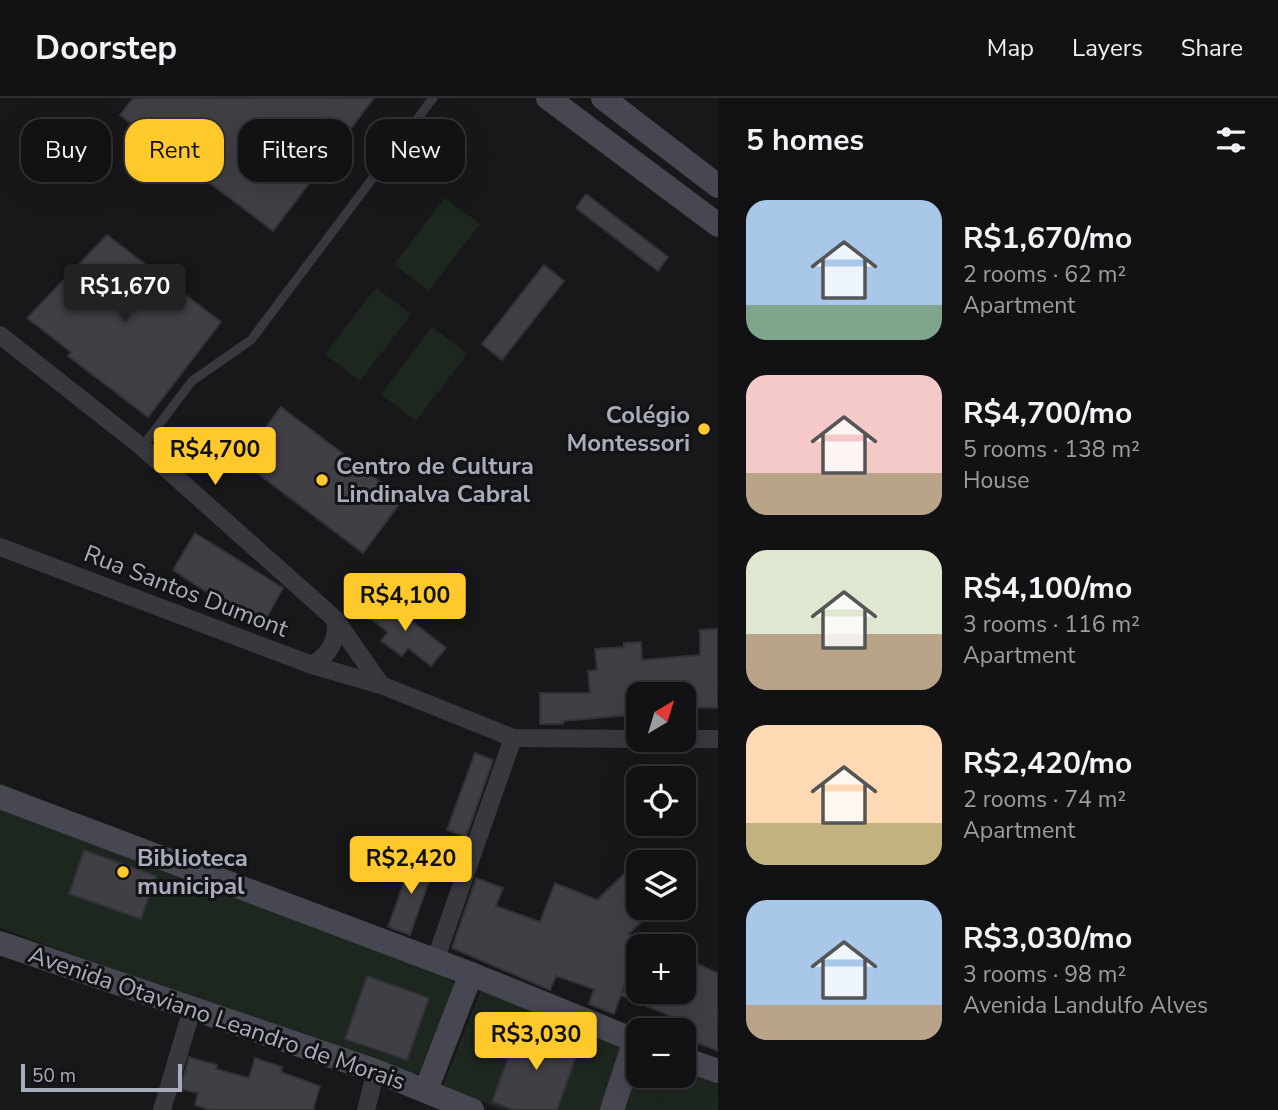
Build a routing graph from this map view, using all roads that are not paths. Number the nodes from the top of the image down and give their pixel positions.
1 (433, 98) edge
2 (548, 98) edge
3 (603, 98) edge
4 (718, 186) edge
5 (718, 225) edge
6 (0, 335) edge
7 (142, 447) junction
8 (0, 547) edge
9 (335, 619) junction
10 (312, 665) junction
11 (382, 685) junction
12 (513, 738) junction
13 (626, 739) edge
14 (696, 739) edge
15 (718, 739) edge
16 (0, 797) edge
17 (0, 943) edge
18 (435, 961) junction
19 (471, 974) junction
20 (192, 1009) junction
21 (626, 1037) edge
22 (696, 1063) edge
23 (376, 1071) junction
24 (626, 1071) edge
25 (718, 1071) edge
26 (426, 1090) junction
27 (162, 1110) edge
28 (366, 1110) edge
29 (472, 1110) edge
30 (612, 1110) edge

1 - 7 lane
2 - 5 street
3 - 4 street
6 - 7 street
7 - 9 street
8 - 10 street, Rua Santos Dumont
9 - 10 street
9 - 11 street
10 - 11 street, Rua Santos Dumont
11 - 12 street, Rua Santos Dumont
12 - 13 street, Rua Santos Dumont
12 - 18 street
14 - 15 street
16 - 18 street
17 - 20 street, Avenida Otaviano Leandro de Morais
18 - 19 street
19 - 21 street
19 - 26 street
20 - 23 street, Avenida Otaviano Leandro de Morais
20 - 27 street
22 - 25 street
23 - 26 street, Avenida Otaviano Leandro de Morais
23 - 28 street
24 - 30 street
26 - 29 street, Avenida Otaviano Leandro de Morais

